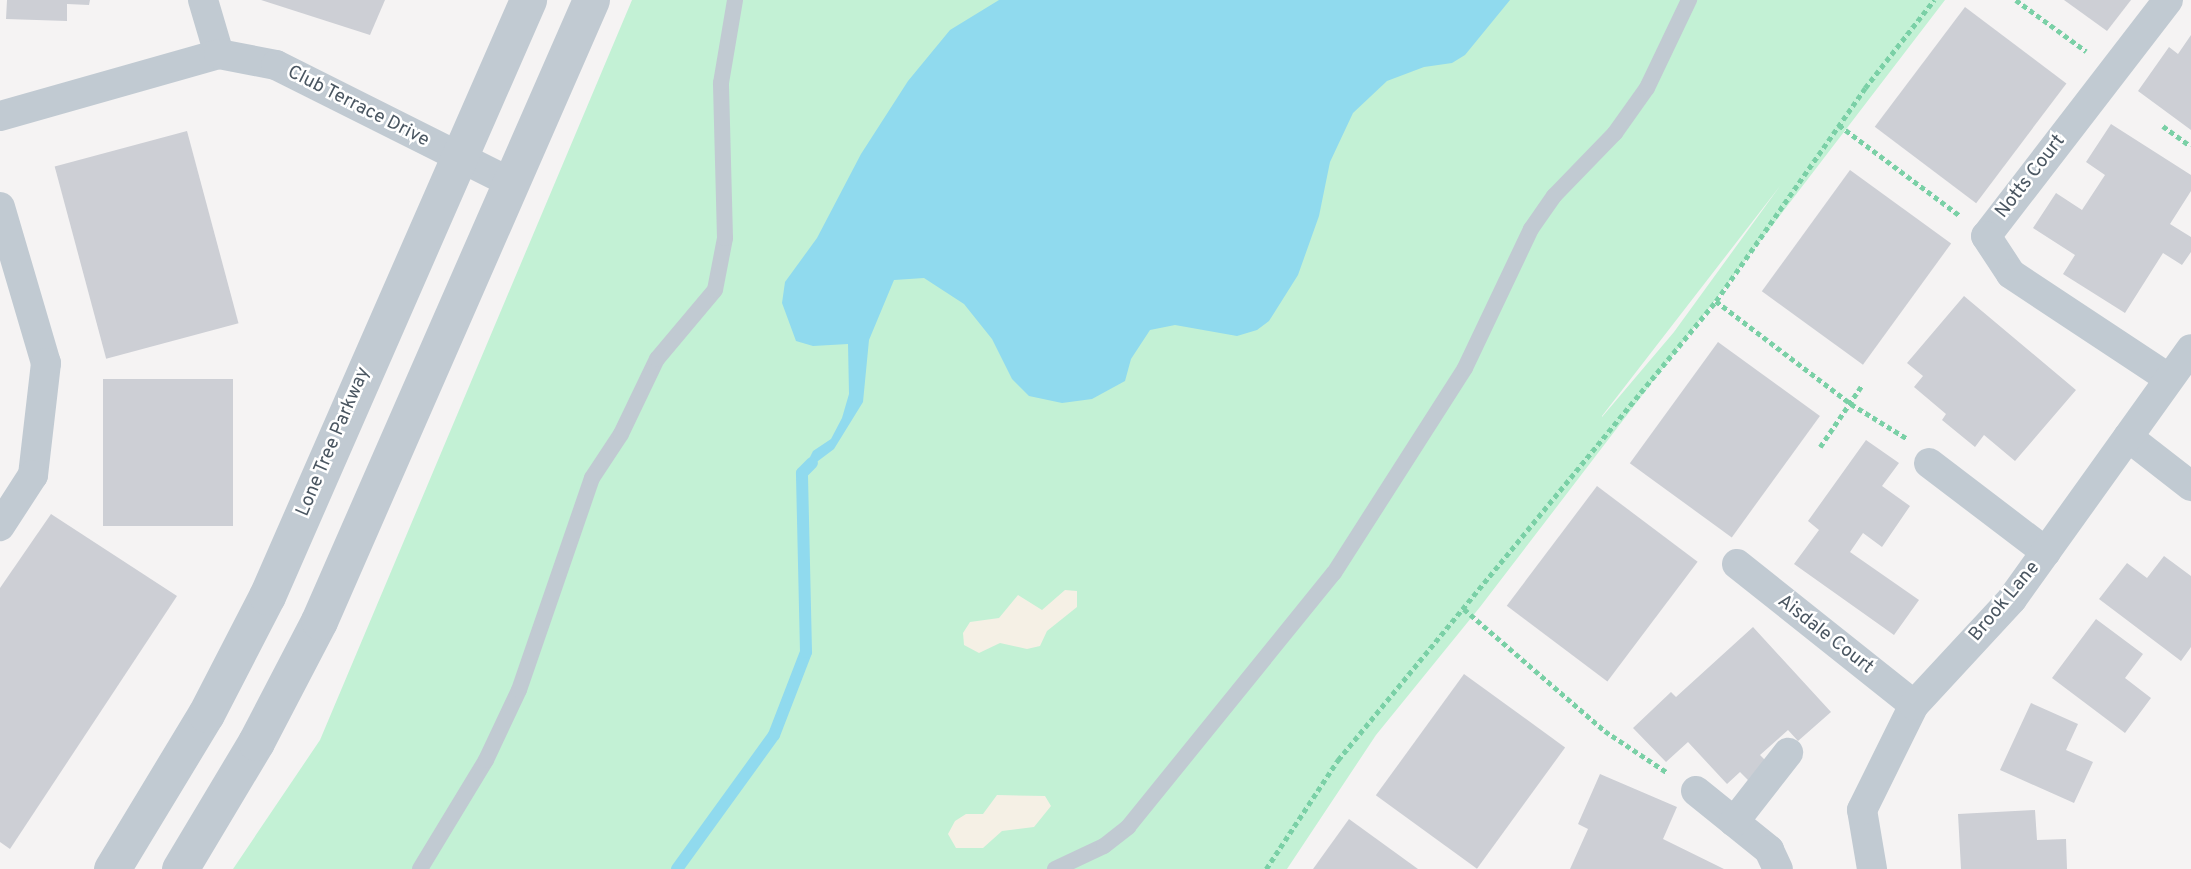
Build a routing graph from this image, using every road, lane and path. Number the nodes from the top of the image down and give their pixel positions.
1 (203, 0) edge
2 (528, 0) edge
3 (592, 0) edge
4 (735, 0) edge
5 (1689, 0) edge
6 (1934, 0) edge
7 (2016, 0) edge
8 (2168, 0) edge
9 (219, 54) junction
10 (2112, 72) junction
11 (0, 116) edge
12 (1839, 125) junction
13 (2164, 126) dead end
14 (2191, 146) edge
15 (456, 158) junction
16 (508, 181) junction
17 (0, 207) edge
18 (1986, 236) junction
19 (1716, 301) junction
20 (2191, 349) edge
21 (2168, 378) junction
22 (1862, 385) dead end
23 (1851, 404) junction
24 (2128, 437) junction
25 (1820, 447) dead end
26 (1929, 463) joint
27 (2191, 486) edge
28 (0, 526) edge
29 (2046, 552) junction
30 (1737, 564) dead end
31 (1464, 609) junction
32 (1914, 705) junction
33 (1788, 754) dead end
34 (1696, 791) joint
35 (1734, 822) junction
36 (112, 869) edge
37 (180, 869) edge
38 (419, 869) edge
39 (1055, 869) edge
40 (1266, 869) edge
41 (1777, 869) edge
42 (1872, 869) edge

1 - 9 street
2 - 15 street, Lone Tree Parkway
3 - 16 street
4 - 38 lane
5 - 39 lane
6 - 12 path
7 - 10 path
8 - 10 street, Notts Court
9 - 11 street, Club Terrace Drive
9 - 15 street, Club Terrace Drive
10 - 18 street, Notts Court
12 - 18 path
12 - 19 path
13 - 14 path
15 - 16 street, Club Terrace Drive
15 - 36 street, Lone Tree Parkway
16 - 37 street
17 - 28 street
18 - 21 street, Notts Court
19 - 23 path
19 - 31 path
20 - 21 street, Brook Lane
21 - 24 street, Brook Lane
22 - 23 path
23 - 25 path
23 - 26 path
24 - 27 street
24 - 29 street, Brook Lane
26 - 29 street
29 - 32 street, Brook Lane
30 - 32 street, Aisdale Court
31 - 34 path
31 - 40 path
32 - 42 street, Brook Lane
33 - 35 street
34 - 35 street
35 - 41 street

